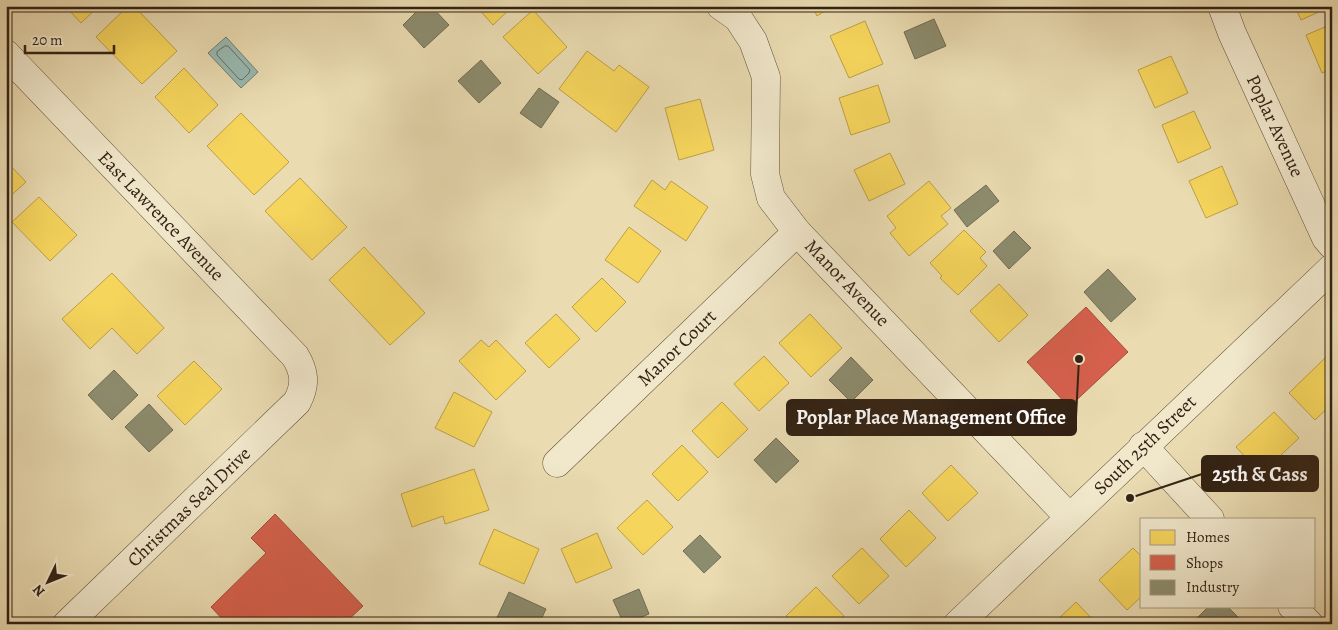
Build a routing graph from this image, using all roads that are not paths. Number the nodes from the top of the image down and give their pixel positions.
1 (721, 6) edge
2 (1222, 6) edge
3 (6, 54) edge
4 (798, 232) junction
5 (1332, 245) edge
6 (1332, 268) edge
7 (304, 384) joint
8 (1143, 446) junction
9 (557, 463) dead end
10 (1069, 517) junction
11 (1209, 518) edge
12 (1294, 608) edge
13 (67, 624) edge
14 (958, 624) edge
15 (1308, 624) edge

1 - 4 street, Manor Avenue
2 - 5 street, Poplar Avenue
3 - 7 street, East Lawrence Avenue
4 - 9 street, Manor Court
4 - 10 street, Manor Avenue
6 - 8 street, South 25th Street
7 - 13 street, Christmas Seal Drive
8 - 10 street, South 25th Street
8 - 11 street
10 - 14 street, South 25th Street
12 - 15 street

